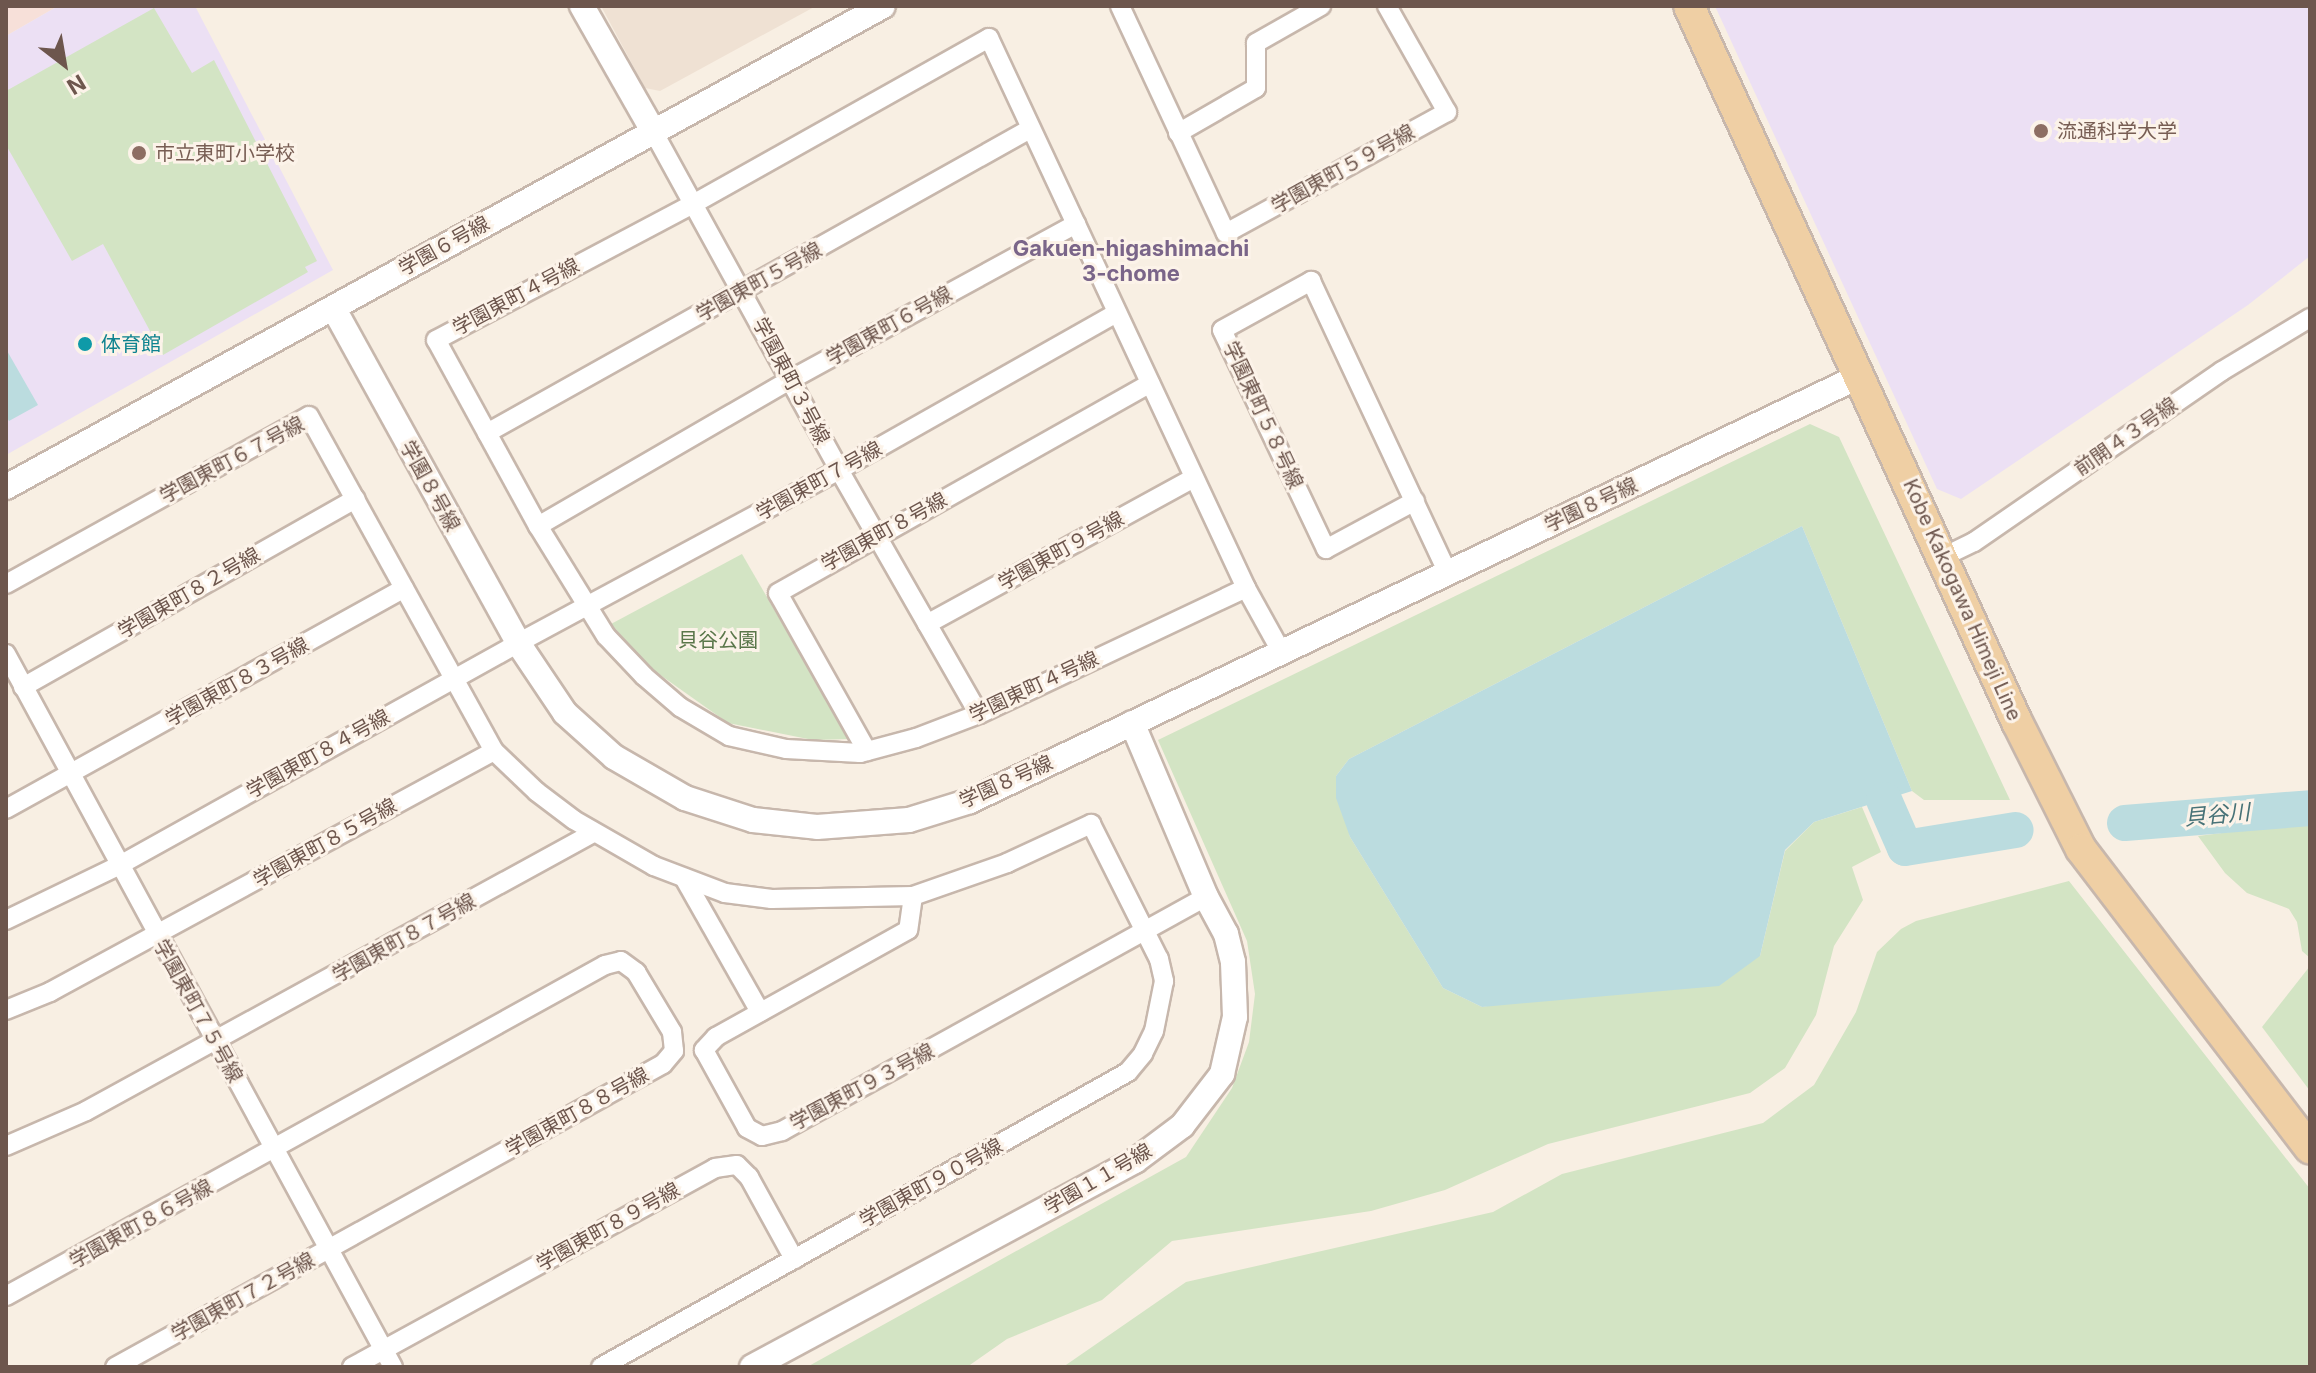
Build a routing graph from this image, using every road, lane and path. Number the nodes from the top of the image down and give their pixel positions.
1 (582, 6) edge
2 (883, 6) edge
3 (1120, 6) edge
4 (1321, 6) edge
5 (1387, 6) edge
6 (1689, 6) edge
7 (1030, 129) junction
8 (653, 131) junction
9 (1178, 133) junction
10 (695, 203) junction
11 (1076, 224) junction
12 (743, 291) junction
13 (334, 309) junction
14 (1117, 313) junction
15 (2310, 318) edge
16 (1860, 376) junction
17 (790, 380) junction
18 (1150, 383) junction
19 (487, 433) junction
20 (839, 470) junction
21 (1194, 478) junction
22 (6, 487) edge
23 (355, 499) junction
24 (1415, 501) junction
25 (538, 526) junction
26 (876, 535) junction
27 (1943, 557) junction
28 (1448, 573) junction
29 (6, 584) edge
30 (404, 588) junction
31 (1246, 588) junction
32 (585, 607) junction
33 (927, 624) junction
34 (518, 643) junction
35 (1282, 653) junction
36 (6, 654) edge
37 (458, 685) junction
38 (23, 687) junction
39 (979, 714) junction
40 (1132, 723) junction
41 (494, 751) junction
42 (867, 751) junction
43 (70, 776) junction
44 (6, 809) edge
45 (593, 833) junction
46 (118, 866) junction
47 (684, 878) junction
48 (913, 896) junction
49 (1206, 897) junction
50 (6, 920) edge
51 (1146, 933) junction
52 (156, 936) junction
53 (6, 1010) edge
54 (760, 1012) junction
55 (216, 1042) junction
56 (6, 1146) edge
57 (2310, 1149) edge
58 (274, 1150) junction
59 (329, 1250) junction
60 (794, 1259) junction
61 (6, 1296) edge
62 (384, 1350) junction
63 (115, 1367) edge
64 (352, 1367) edge
65 (393, 1367) edge
66 (601, 1367) edge
67 (752, 1367) edge

1 - 8 street
2 - 8 street, 学園６号線
3 - 9 street, 学園東町５９号線
4 - 9 street
5 - 9 street, 学園東町５９号線
6 - 16 main road, Kobe Kakogawa Himeji Line
7 - 10 street, 学園東町４号線
7 - 11 street, 学園東町４号線
7 - 12 street, 学園東町５号線
8 - 10 street, 学園東町３号線
8 - 13 street, 学園６号線
10 - 12 street, 学園東町３号線
10 - 19 street, 学園東町４号線
11 - 14 street, 学園東町４号線
11 - 17 street, 学園東町６号線
12 - 17 street, 学園東町３号線
12 - 19 street, 学園東町５号線
13 - 22 street, 学園６号線
13 - 34 street, 学園８号線
14 - 18 street, 学園東町４号線
14 - 20 street, 学園東町７号線
15 - 27 street, 前開４３号線
16 - 27 main road, Kobe Kakogawa Himeji Line
16 - 28 street, 学園８号線
17 - 20 street, 学園東町３号線
17 - 25 street, 学園東町６号線
18 - 21 street, 学園東町４号線
18 - 26 street, 学園東町８号線
19 - 25 street, 学園東町４号線
20 - 26 street, 学園東町３号線
20 - 32 street, 学園東町７号線
21 - 31 street, 学園東町４号線
21 - 33 street, 学園東町９号線
23 - 29 street, 学園東町６７号線
23 - 30 street, 学園東町６７号線
23 - 38 street, 学園東町８２号線
24 - 24 street, 学園東町５８号線
24 - 28 street, 学園東町５８号線
25 - 32 street, 学園東町４号線
26 - 33 street, 学園東町３号線
26 - 42 street, 学園東町８号線
27 - 57 main road, Kobe Kakogawa Himeji Line
28 - 35 street, 学園８号線
30 - 37 street, 学園東町６７号線
30 - 43 street, 学園東町８３号線
31 - 35 street, 学園東町４号線
31 - 39 street, 学園東町４号線
32 - 34 street, 学園東町７号線
32 - 42 street, 学園東町４号線
33 - 39 street, 学園東町３号線
34 - 37 street, 学園東町８４号線
34 - 40 street, 学園８号線
35 - 40 street, 学園８号線
36 - 38 street, 学園東町７５号線
37 - 41 street, 学園東町６７号線
37 - 46 street, 学園東町８４号線
38 - 43 street, 学園東町７５号線
39 - 42 street, 学園東町４号線
40 - 49 street, 学園１１号線
41 - 45 street, 学園東町６７号線
41 - 52 street, 学園東町８５号線
43 - 44 street, 学園東町８３号線
43 - 46 street, 学園東町７５号線
45 - 47 street, 学園東町６７号線
45 - 55 street, 学園東町８７号線
46 - 50 street, 学園東町８４号線
46 - 52 street, 学園東町７５号線
47 - 48 street, 学園東町６７号線
47 - 54 street
48 - 51 street, 学園東町９０号線
48 - 54 street, 学園東町９３号線
49 - 51 street, 学園東町９３号線
49 - 67 street, 学園１１号線
51 - 54 street, 学園東町９３号線
51 - 60 street, 学園東町９０号線
52 - 53 street, 学園東町８５号線
52 - 55 street, 学園東町７５号線
55 - 56 street
55 - 58 street, 学園東町７５号線
58 - 59 street, 学園東町７５号線
58 - 59 street, 学園東町８８号線
58 - 61 street, 学園東町８６号線
59 - 62 street, 学園東町７５号線
59 - 63 street, 学園東町７２号線
60 - 62 street, 学園東町８９号線
60 - 66 street, 学園東町９０号線
62 - 64 street
62 - 65 street, 学園東町７５号線

